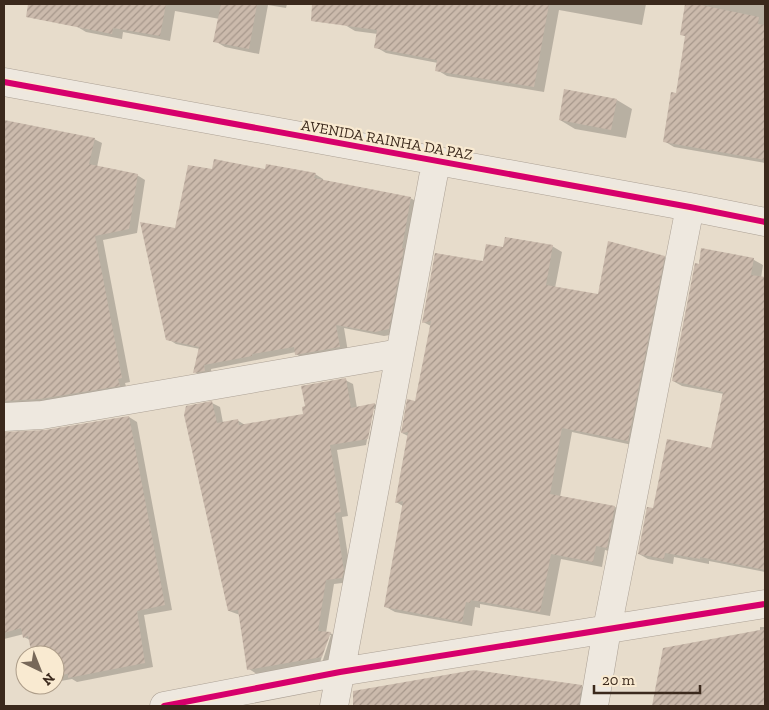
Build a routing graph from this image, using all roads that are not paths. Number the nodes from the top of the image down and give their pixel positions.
1 (4, 82) edge
2 (436, 162) junction
3 (690, 207) junction
4 (765, 222) edge
5 (400, 353) junction
6 (4, 418) edge
7 (765, 604) edge
8 (607, 629) junction
9 (340, 672) junction
10 (164, 706) edge
11 (334, 706) edge
12 (594, 706) edge

1 - 2 street, AVENIDA RAINHA DA PAZ
2 - 3 street, AVENIDA RAINHA DA PAZ
2 - 5 street
3 - 4 street, AVENIDA RAINHA DA PAZ
3 - 8 street
5 - 6 street
5 - 9 street
7 - 8 street
8 - 9 street
8 - 12 street
9 - 10 street
9 - 11 street

